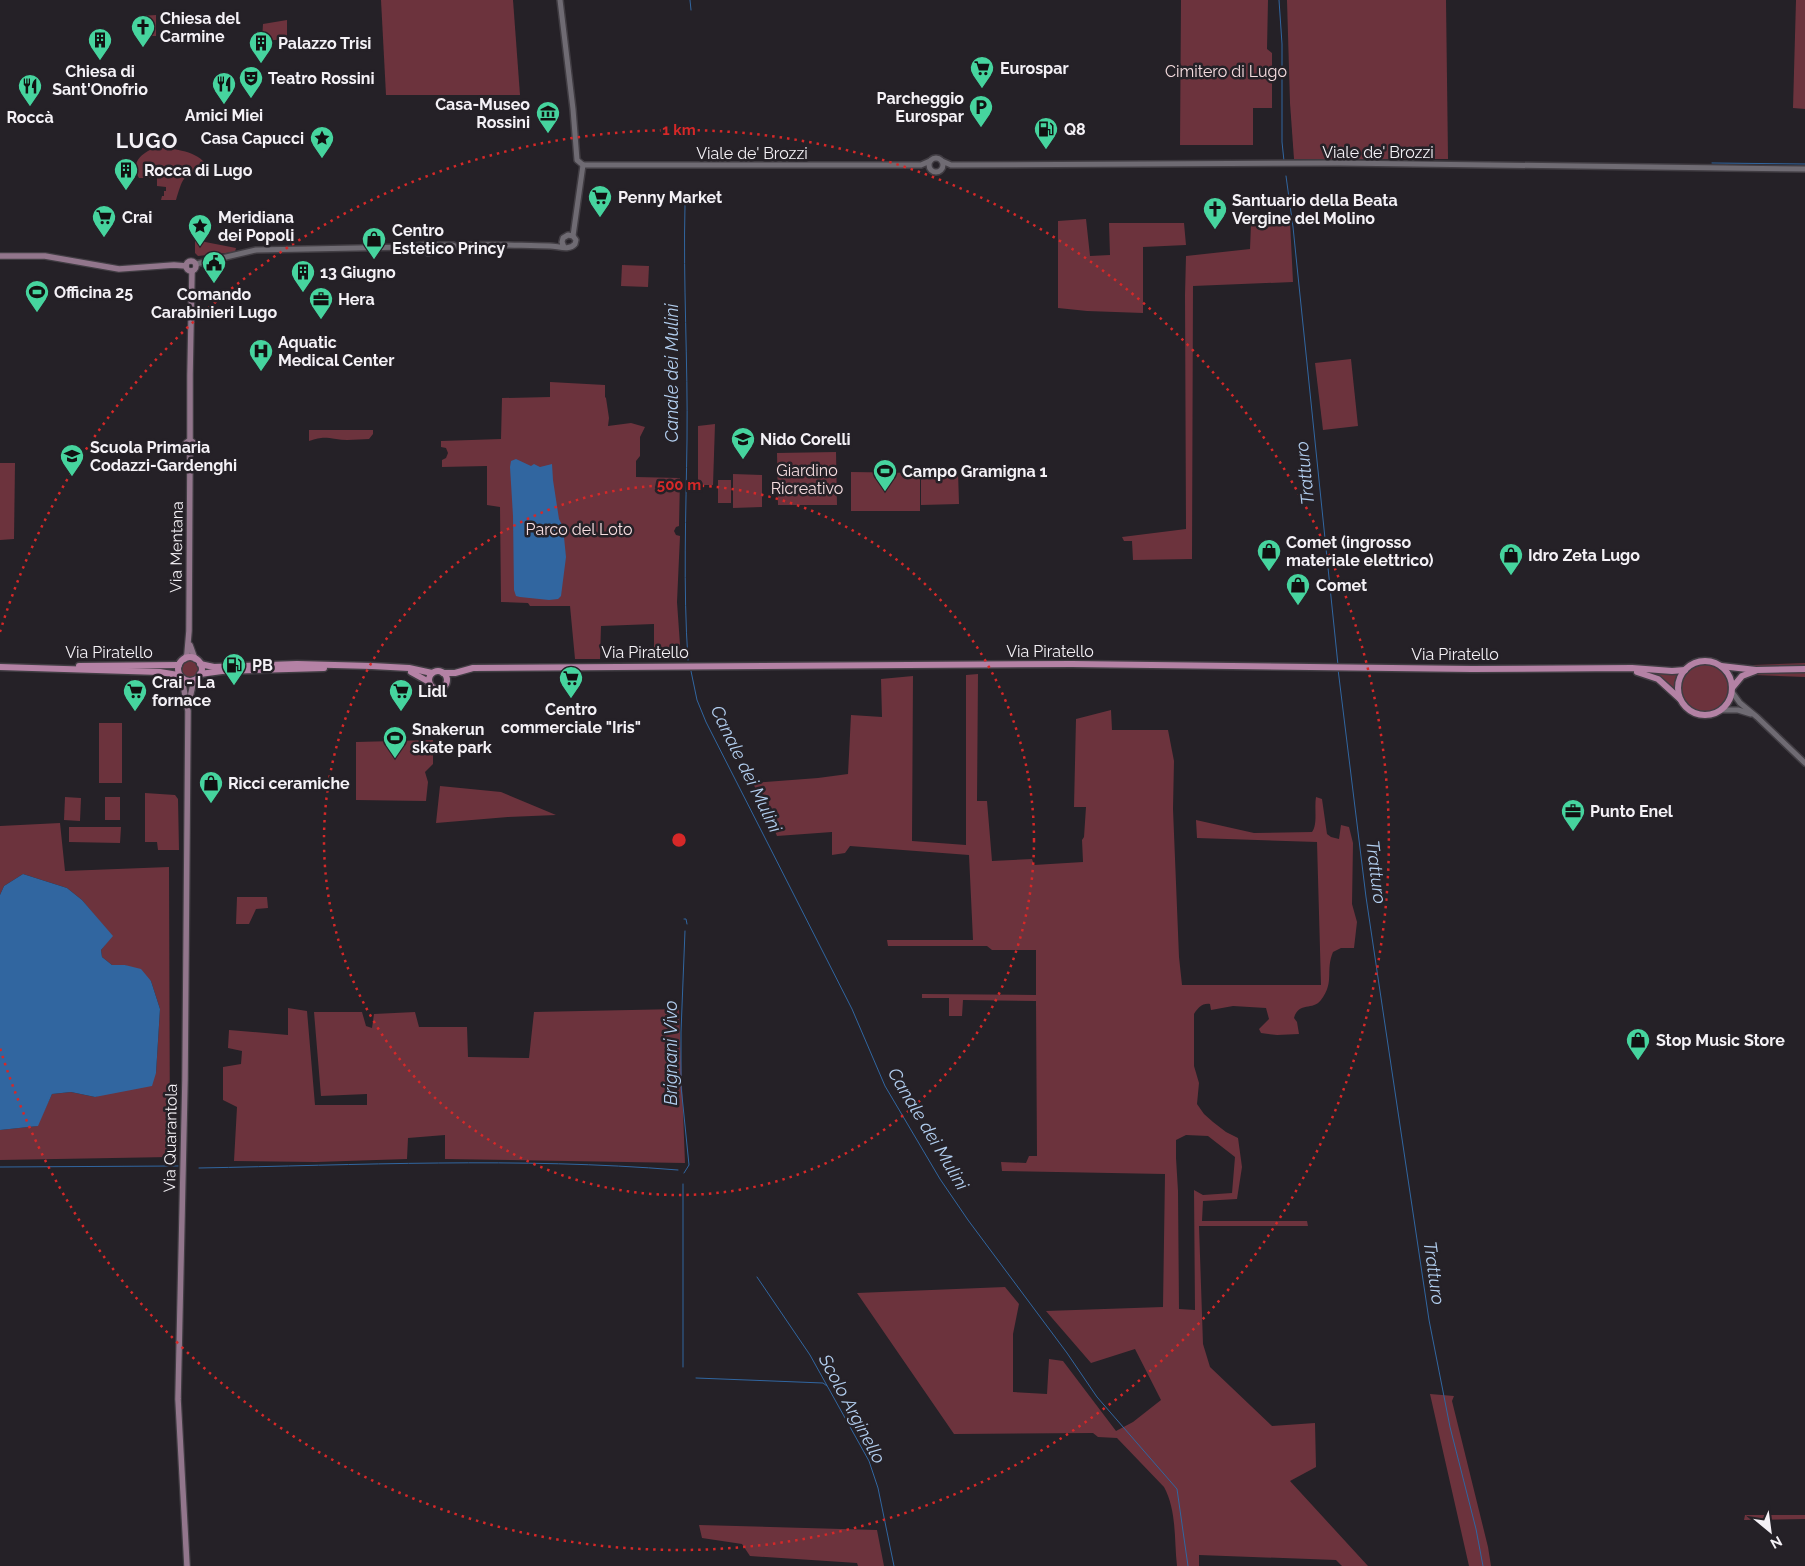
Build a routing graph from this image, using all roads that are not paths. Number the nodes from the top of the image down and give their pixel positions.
1 (560, 0) edge
2 (942, 161) junction
3 (930, 162) junction
4 (583, 165) junction
5 (921, 165) junction
6 (951, 165) junction
7 (1805, 169) edge
8 (931, 170) junction
9 (941, 170) junction
10 (571, 235) junction
11 (562, 240) junction
12 (549, 246) junction
13 (564, 247) junction
14 (0, 256) edge
15 (196, 264) junction
16 (186, 266) junction
17 (192, 271) junction
18 (189, 642) junction
19 (185, 659) junction
20 (198, 661) junction
21 (180, 665) junction
22 (1721, 666) junction
23 (0, 667) edge
24 (38, 668) junction
25 (481, 668) junction
26 (1618, 669) junction
27 (1805, 669) edge
28 (1685, 670) junction
29 (1763, 670) junction
30 (432, 673) junction
31 (443, 673) junction
32 (200, 674) junction
33 (180, 677) junction
34 (194, 680) junction
35 (430, 682) junction
36 (446, 683) junction
37 (1732, 690) junction
38 (1680, 699) junction
39 (1722, 710) junction
40 (188, 712) junction
41 (1757, 717) junction
42 (1805, 763) edge
43 (187, 1566) edge

1 - 4 street
2 - 3 street, Viale de' Brozzi
2 - 6 street, Viale de' Brozzi
2 - 9 street
3 - 5 street, Viale de' Brozzi
3 - 8 street
4 - 5 street, Viale de' Brozzi
4 - 10 street
5 - 8 street, Viale de' Brozzi
6 - 7 street, Viale de' Brozzi
6 - 9 street, Viale de' Brozzi
8 - 9 street, Viale de' Brozzi
10 - 11 street
10 - 13 street
11 - 12 street
11 - 13 street
12 - 13 street
12 - 15 street
14 - 16 main road
15 - 16 main road
15 - 17 main road
16 - 17 main road
17 - 18 main road, Via Mentana
18 - 19 main road, Via Mentana
18 - 20 main road, Via Mentana
19 - 20 main road, Via Piratello
19 - 21 main road
20 - 30 main road, Via Piratello
20 - 32 main road
21 - 24 main road, Via Piratello
21 - 33 main road
22 - 28 main road
22 - 29 main road
22 - 37 main road
23 - 24 main road, Via Piratello
24 - 33 main road, Via Piratello
25 - 26 main road, Via Piratello
25 - 31 main road, Via Piratello
25 - 36 main road, Via Piratello
26 - 28 main road, Via Piratello
26 - 38 main road, Via Piratello
27 - 29 main road
28 - 38 main road
29 - 37 main road
30 - 31 main road, Via Piratello
30 - 35 main road
31 - 36 main road
32 - 34 main road
32 - 35 main road
33 - 34 main road, Via Piratello
33 - 40 main road, Via Quarantola
34 - 40 main road, Via Quarantola
35 - 36 main road
37 - 39 main road
37 - 41 street
38 - 39 main road
39 - 41 street
40 - 43 main road, Via Quarantola
41 - 42 street

